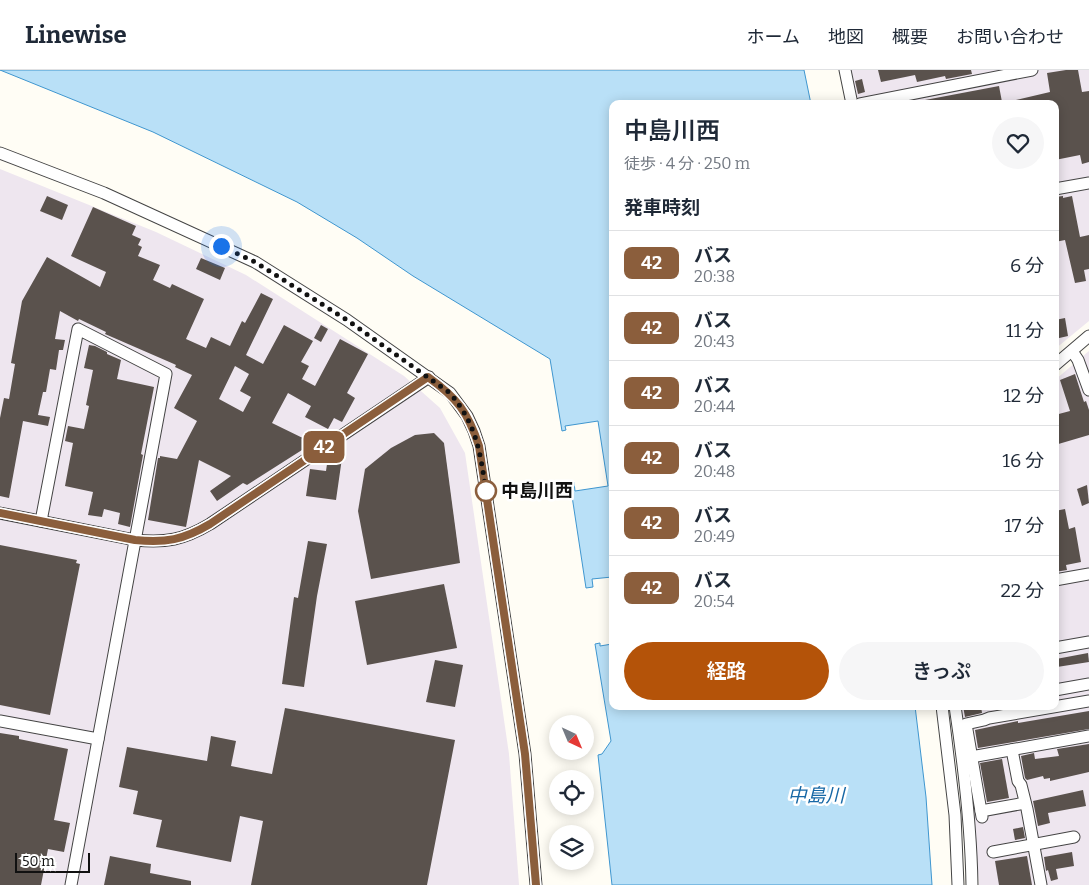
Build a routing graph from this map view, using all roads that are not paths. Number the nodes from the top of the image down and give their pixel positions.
1 (845, 70) edge
2 (1032, 70) edge
3 (851, 100) edge
4 (880, 100) edge
5 (0, 153) edge
6 (1089, 183) edge
7 (1059, 188) edge
8 (1089, 336) edge
9 (1072, 351) junction
10 (1059, 362) edge
11 (428, 377) junction
12 (1089, 390) edge
13 (0, 513) edge
14 (41, 521) junction
15 (135, 540) junction
16 (1089, 574) edge
17 (1059, 579) edge
18 (1089, 642) edge
19 (1059, 647) edge
20 (1089, 684) edge
21 (1059, 689) edge
22 (1089, 701) edge
23 (1059, 705) edge
24 (942, 710) edge
25 (956, 710) edge
26 (1027, 710) edge
27 (0, 721) edge
28 (1089, 736) edge
29 (98, 739) junction
30 (1012, 750) junction
31 (971, 757) junction
32 (1025, 803) junction
33 (1074, 837) dead end
34 (1034, 844) junction
35 (993, 852) dead end
36 (70, 885) edge
37 (536, 885) edge
38 (958, 885) edge
39 (972, 885) edge
40 (1041, 885) edge

1 - 3 street
2 - 4 street
5 - 11 street
6 - 7 street
8 - 9 street
9 - 10 street
9 - 12 street
11 - 15 street
11 - 37 street
13 - 14 street
14 - 15 street
14 - 15 street
15 - 29 street
16 - 17 street
18 - 19 street
20 - 21 street
22 - 23 street
24 - 38 street
25 - 39 street
26 - 31 street
27 - 29 street
28 - 30 street
29 - 36 street
30 - 31 street
30 - 32 street
31 - 32 street
32 - 34 street
33 - 34 street
34 - 35 street
34 - 40 street

